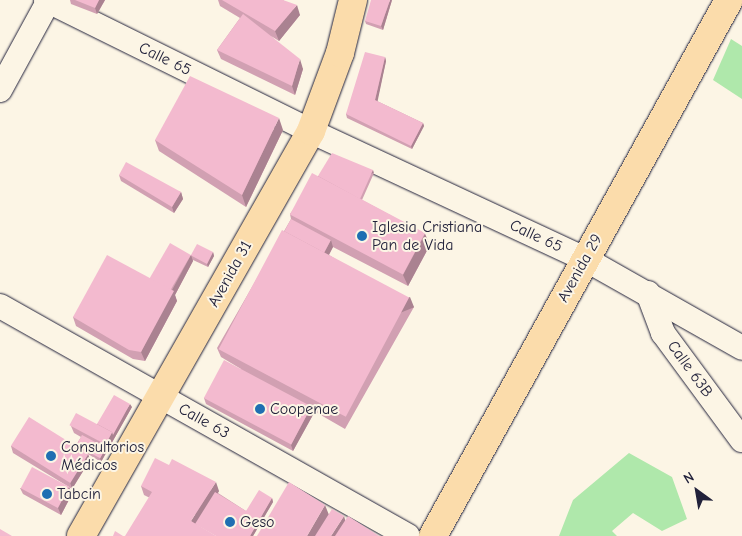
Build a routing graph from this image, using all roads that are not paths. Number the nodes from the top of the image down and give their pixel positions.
1 (48, 0) edge
2 (353, 0) edge
3 (364, 0) edge
4 (729, 4) edge
5 (0, 90) edge
6 (317, 134) junction
7 (585, 259) junction
8 (648, 294) junction
9 (0, 306) edge
10 (742, 348) edge
11 (168, 401) junction
12 (742, 440) edge
13 (81, 536) edge
14 (102, 536) edge
15 (408, 536) edge
16 (433, 536) edge

1 - 5 street
1 - 6 street, Calle 65
2 - 6 main road, Avenida 31
3 - 6 main road, Avenida 31
4 - 7 main road, Avenida 29
6 - 7 street, Calle 65
6 - 11 main road, Avenida 31
7 - 8 street, Calle 65
7 - 16 main road, Avenida 29
8 - 10 street, Calle 65
8 - 12 street, Calle 63B
9 - 11 street, Calle 63
11 - 13 main road, Avenida 31
11 - 14 main road, Avenida 31
11 - 15 street, Calle 63

